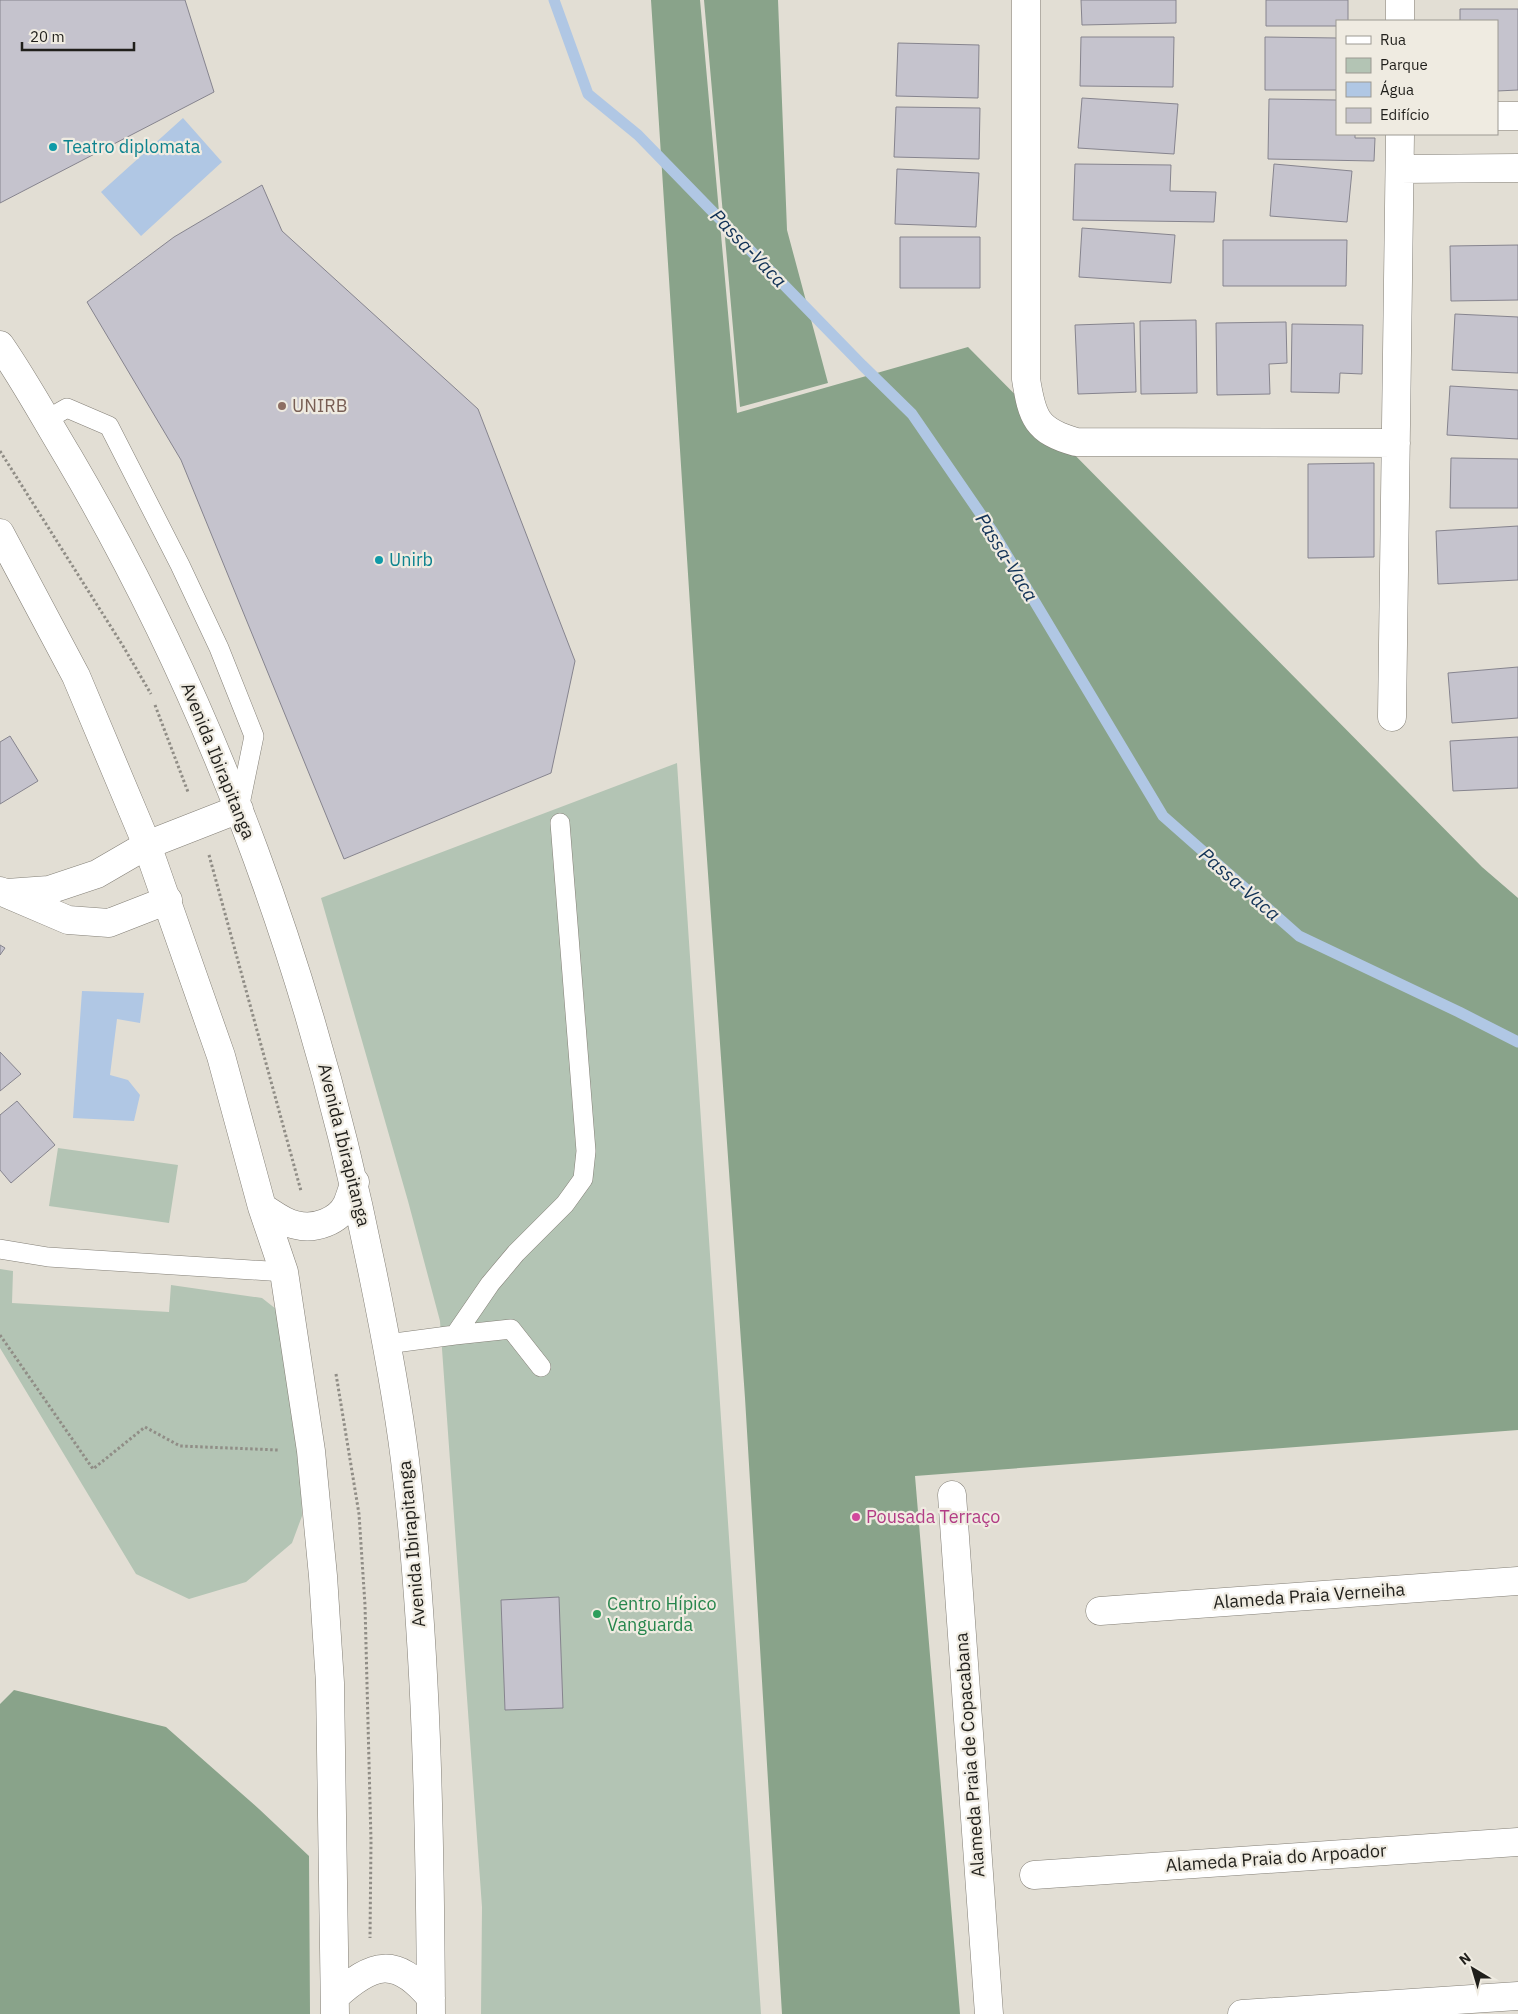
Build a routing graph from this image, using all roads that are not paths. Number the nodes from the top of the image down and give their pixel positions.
1 (1026, 0) edge
2 (1400, 0) edge
3 (1400, 20) edge
4 (1498, 116) edge
5 (1518, 116) edge
6 (1400, 135) edge
7 (1400, 168) junction
8 (1518, 168) edge
9 (0, 345) edge
10 (46, 420) junction
11 (1396, 443) junction
12 (0, 533) edge
13 (1392, 717) dead end
14 (238, 809) junction
15 (560, 823) dead end
16 (147, 845) junction
17 (2, 892) edge
18 (168, 900) junction
19 (355, 1182) junction
20 (262, 1207) junction
21 (0, 1249) edge
22 (284, 1272) junction
23 (455, 1335) junction
24 (387, 1344) junction
25 (541, 1366) dead end
26 (952, 1495) dead end
27 (1518, 1581) edge
28 (1100, 1611) dead end
29 (1518, 1842) edge
30 (1034, 1875) dead end
31 (1518, 1996) edge
32 (335, 2005) edge
33 (431, 2006) edge
34 (989, 2014) edge
35 (1242, 2014) edge

1 - 11 main road
2 - 3 main road
4 - 5 main road
6 - 7 main road
7 - 8 main road
7 - 11 main road
9 - 10 main road, Avenida Ibirapitanga
10 - 14 main road, Avenida Ibirapitanga
10 - 14 lane
11 - 13 main road
12 - 16 main road
14 - 16 main road
14 - 19 main road, Avenida Ibirapitanga
15 - 23 lane
16 - 17 main road
16 - 18 main road
17 - 18 main road
18 - 20 main road
19 - 20 main road
19 - 24 main road, Avenida Ibirapitanga
20 - 22 main road
21 - 22 lane
22 - 32 main road
23 - 24 lane
23 - 25 lane
24 - 33 main road, Avenida Ibirapitanga
26 - 34 main road, Alameda Praia de Copacabana
27 - 28 main road, Alameda Praia Verneiha
29 - 30 main road, Alameda Praia do Arpoador
31 - 35 main road
32 - 33 main road

